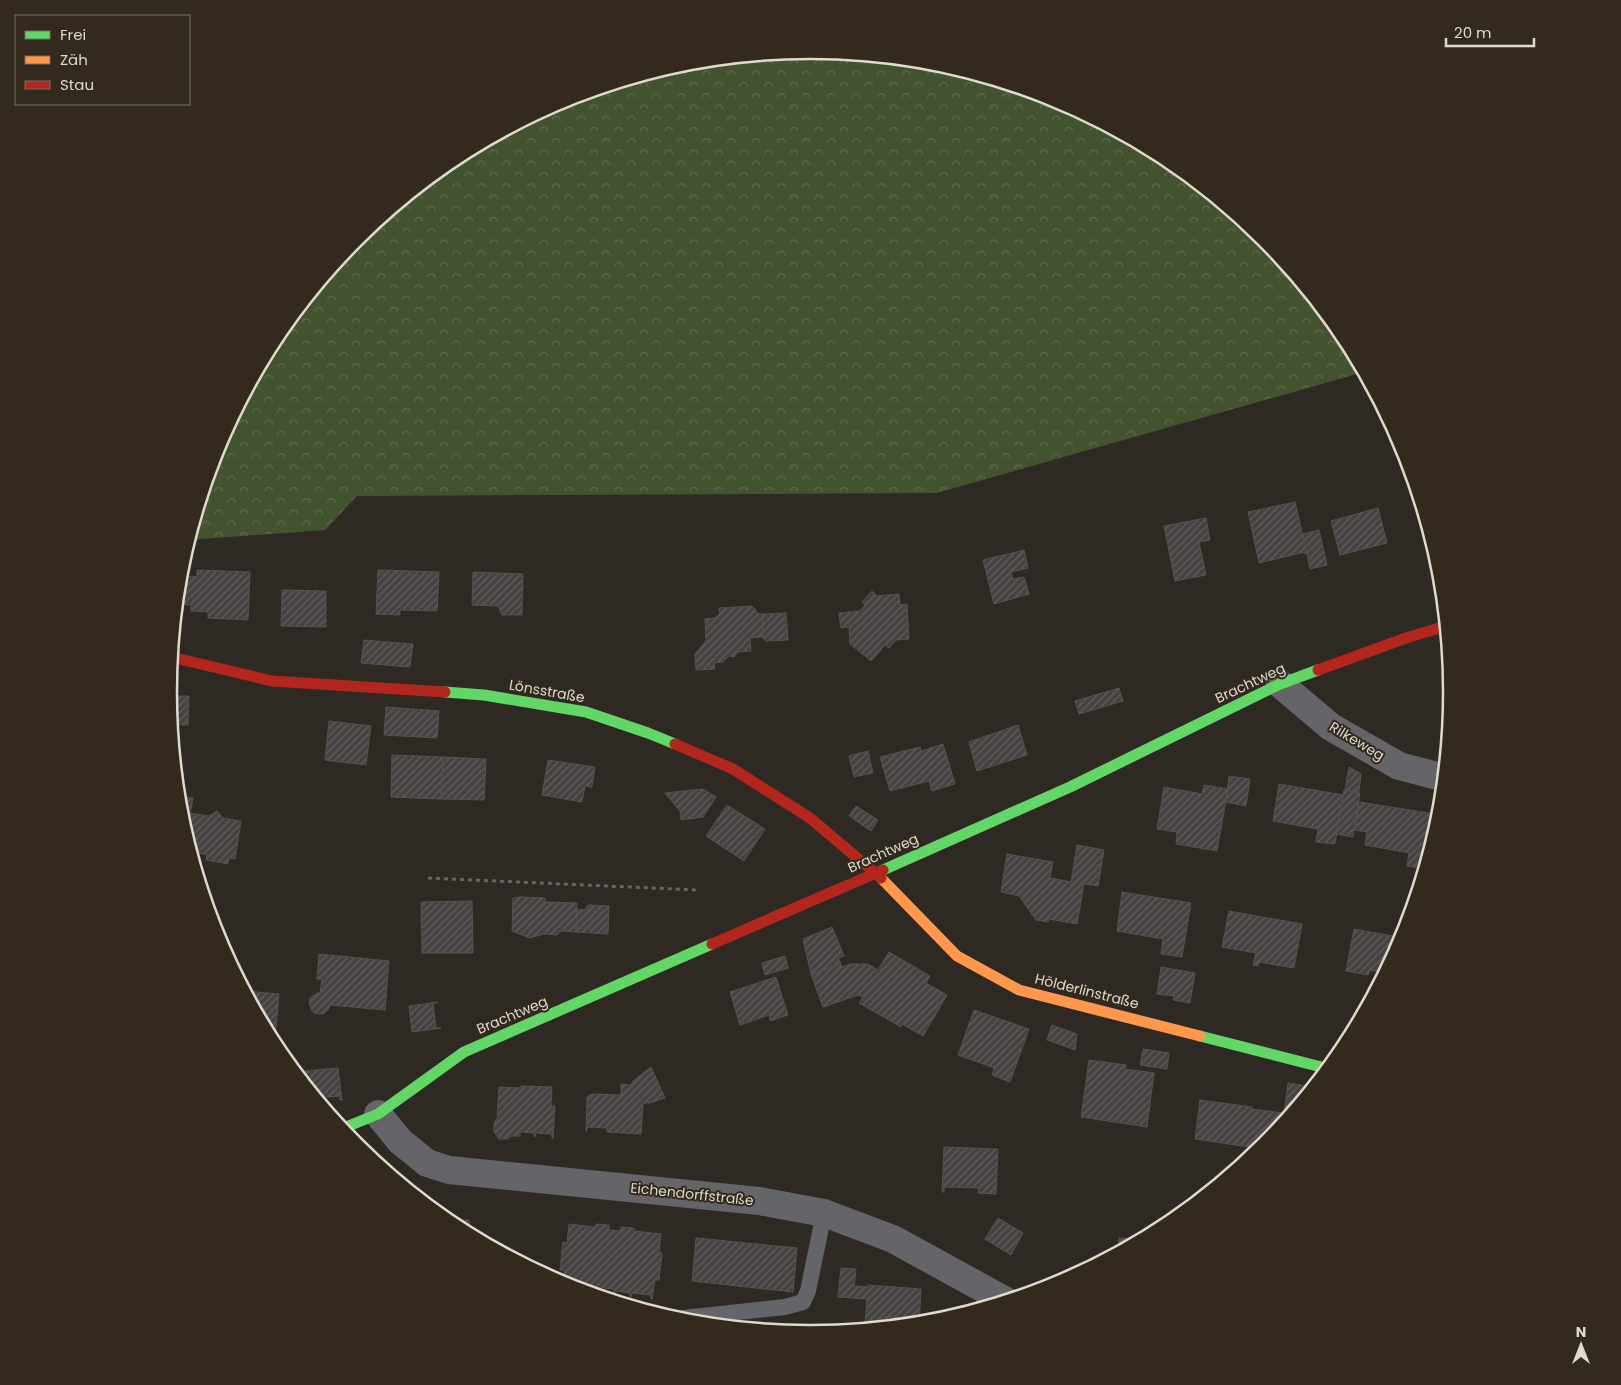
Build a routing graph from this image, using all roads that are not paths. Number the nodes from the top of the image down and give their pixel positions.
1 (1441, 628) edge
2 (178, 659) edge
3 (1280, 684) junction
4 (1439, 776) edge
5 (876, 874) junction
6 (1321, 1067) edge
7 (378, 1114) junction
8 (348, 1126) edge
9 (824, 1213) junction
10 (1000, 1297) edge
11 (700, 1316) edge

1 - 3 street, Brachtweg
2 - 5 street, Lönsstraße
3 - 4 street, Rilkeweg
3 - 5 street, Brachtweg
5 - 6 street, Hölderlinstraße
5 - 7 street, Brachtweg
7 - 8 street, Brachtweg
7 - 9 street, Eichendorffstraße
9 - 10 street, Eichendorffstraße
9 - 11 lane

